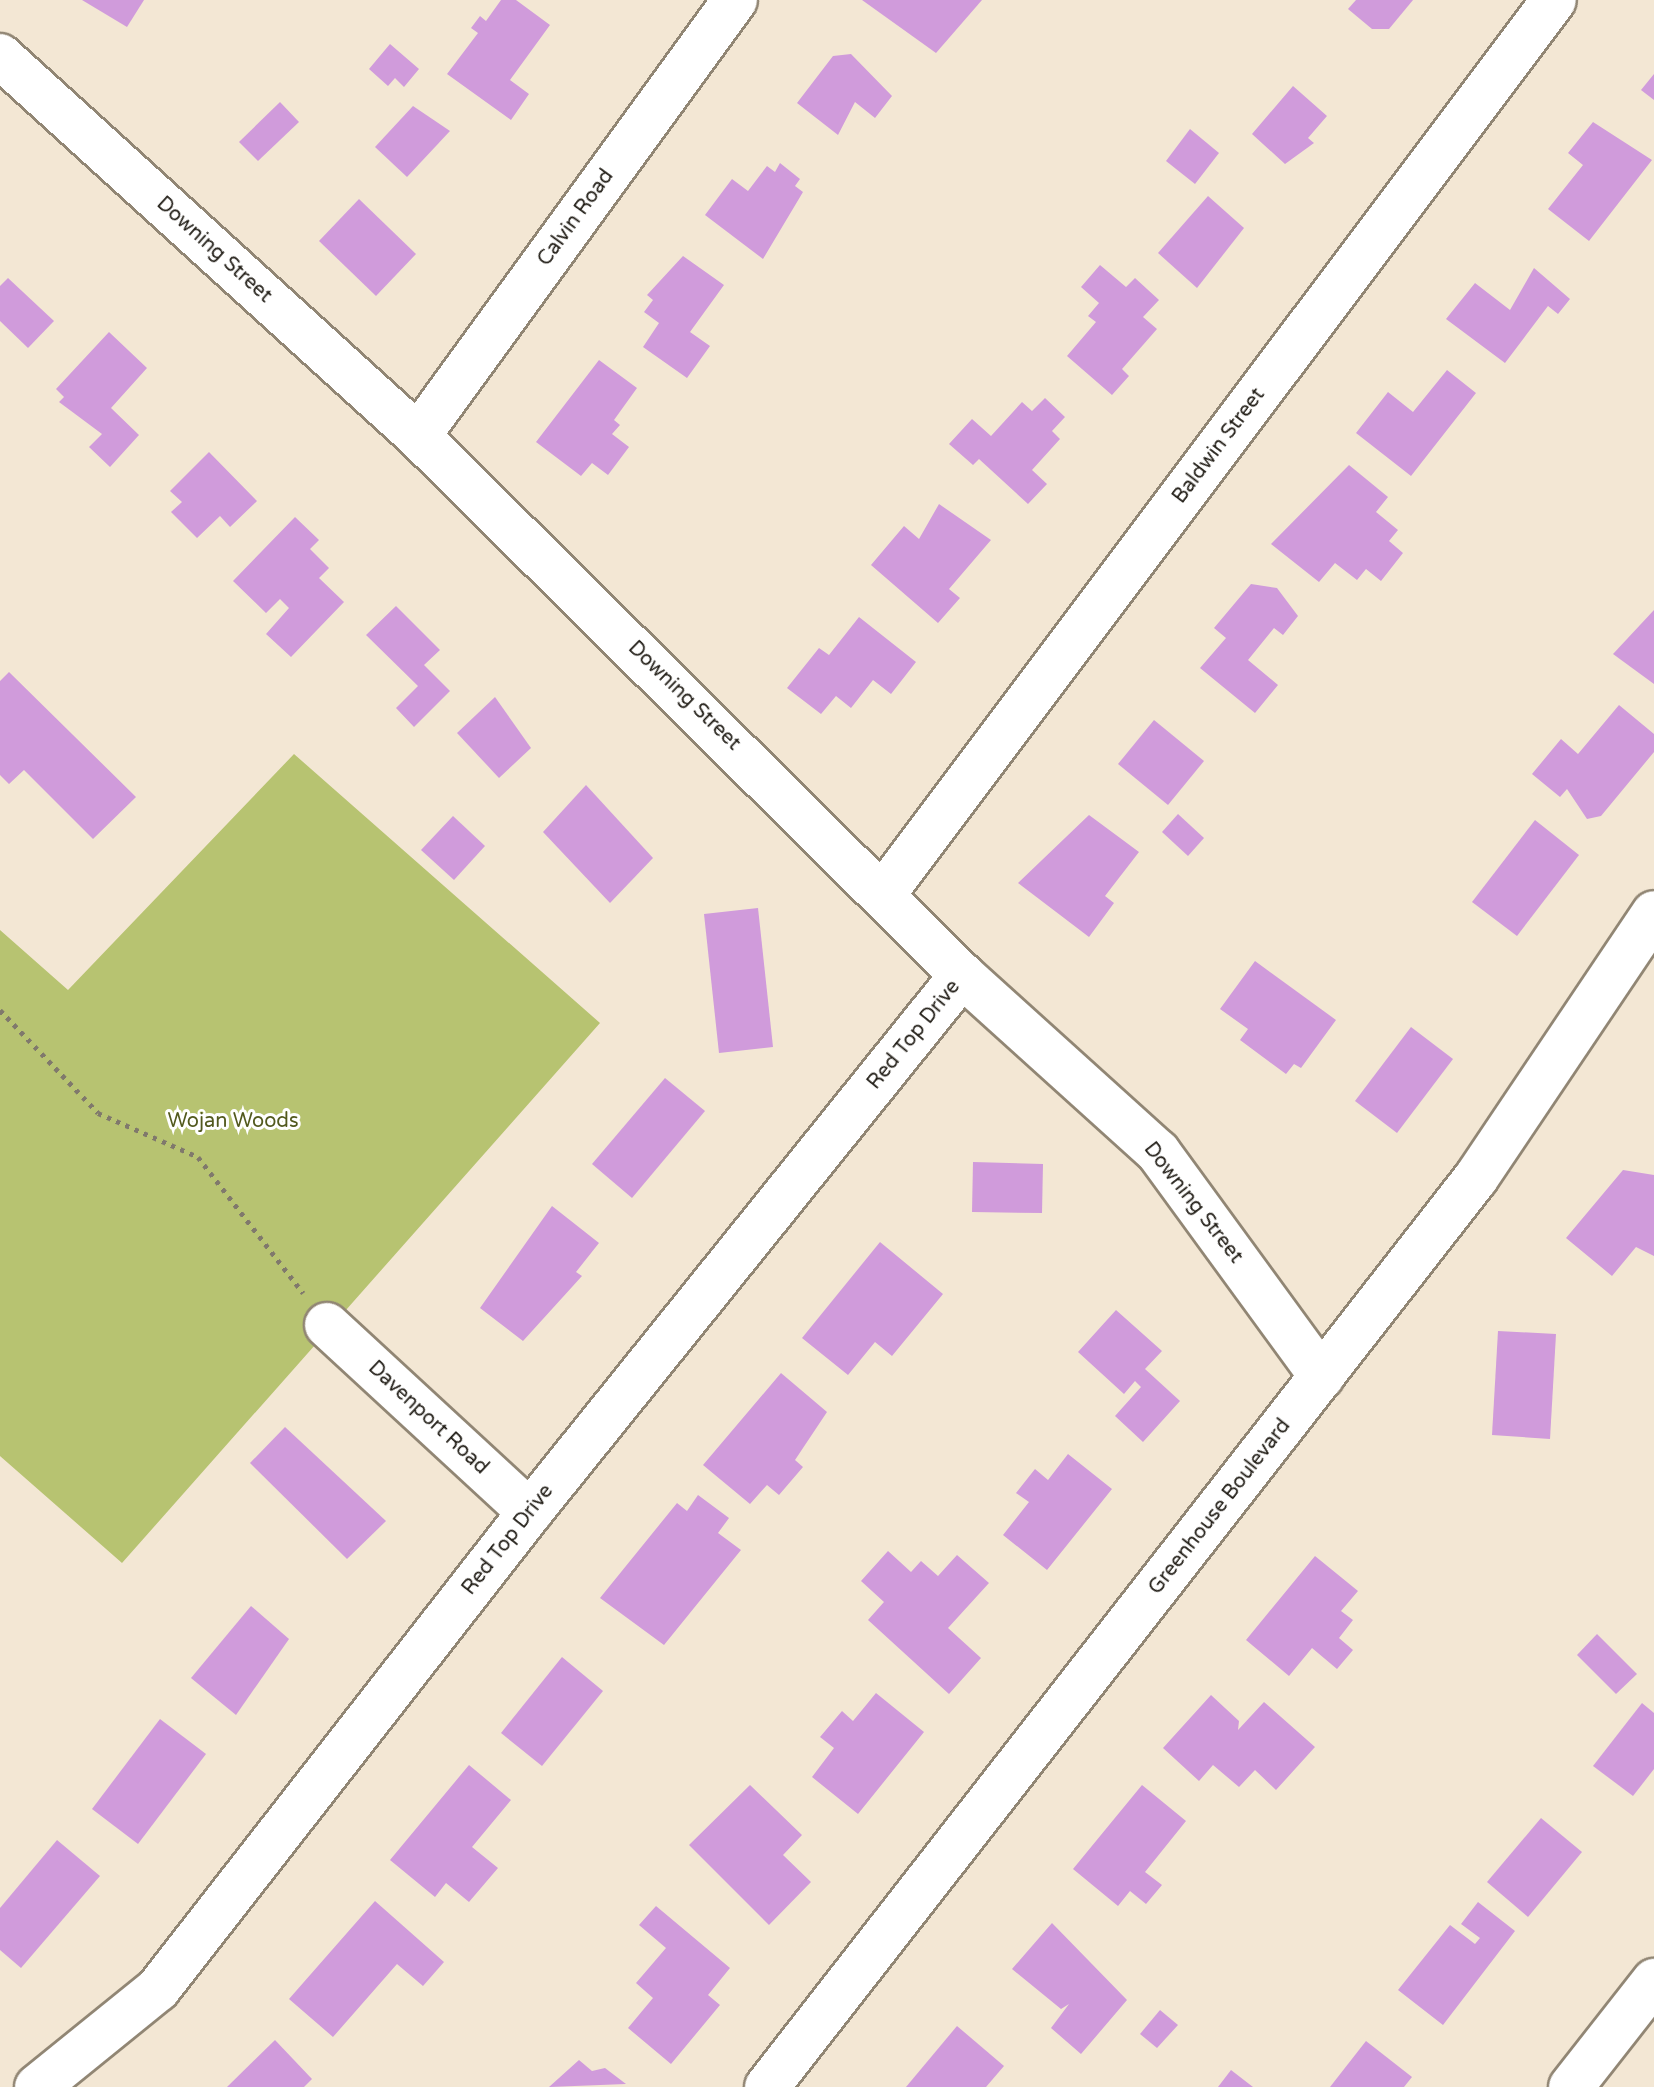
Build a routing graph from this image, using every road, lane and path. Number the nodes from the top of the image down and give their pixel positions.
1 (735, 0) edge
2 (1554, 0) edge
3 (0, 56) edge
4 (418, 436) junction
5 (884, 893) junction
6 (1654, 913) edge
7 (962, 975) junction
8 (0, 1010) edge
9 (327, 1325) joint
10 (1322, 1377) junction
11 (530, 1512) junction
12 (1654, 1981) edge
13 (37, 2087) edge
14 (767, 2087) edge
15 (1571, 2087) edge

1 - 4 street, Calvin Road
2 - 5 street, Baldwin Street
3 - 4 street, Downing Street
4 - 5 street, Downing Street
5 - 7 street, Downing Street
6 - 10 street, Greenhouse Boulevard
7 - 10 street, Downing Street
7 - 11 street, Red Top Drive
8 - 9 path
9 - 11 street, Davenport Road
10 - 14 street, Greenhouse Boulevard
11 - 13 street, Red Top Drive
12 - 15 street

